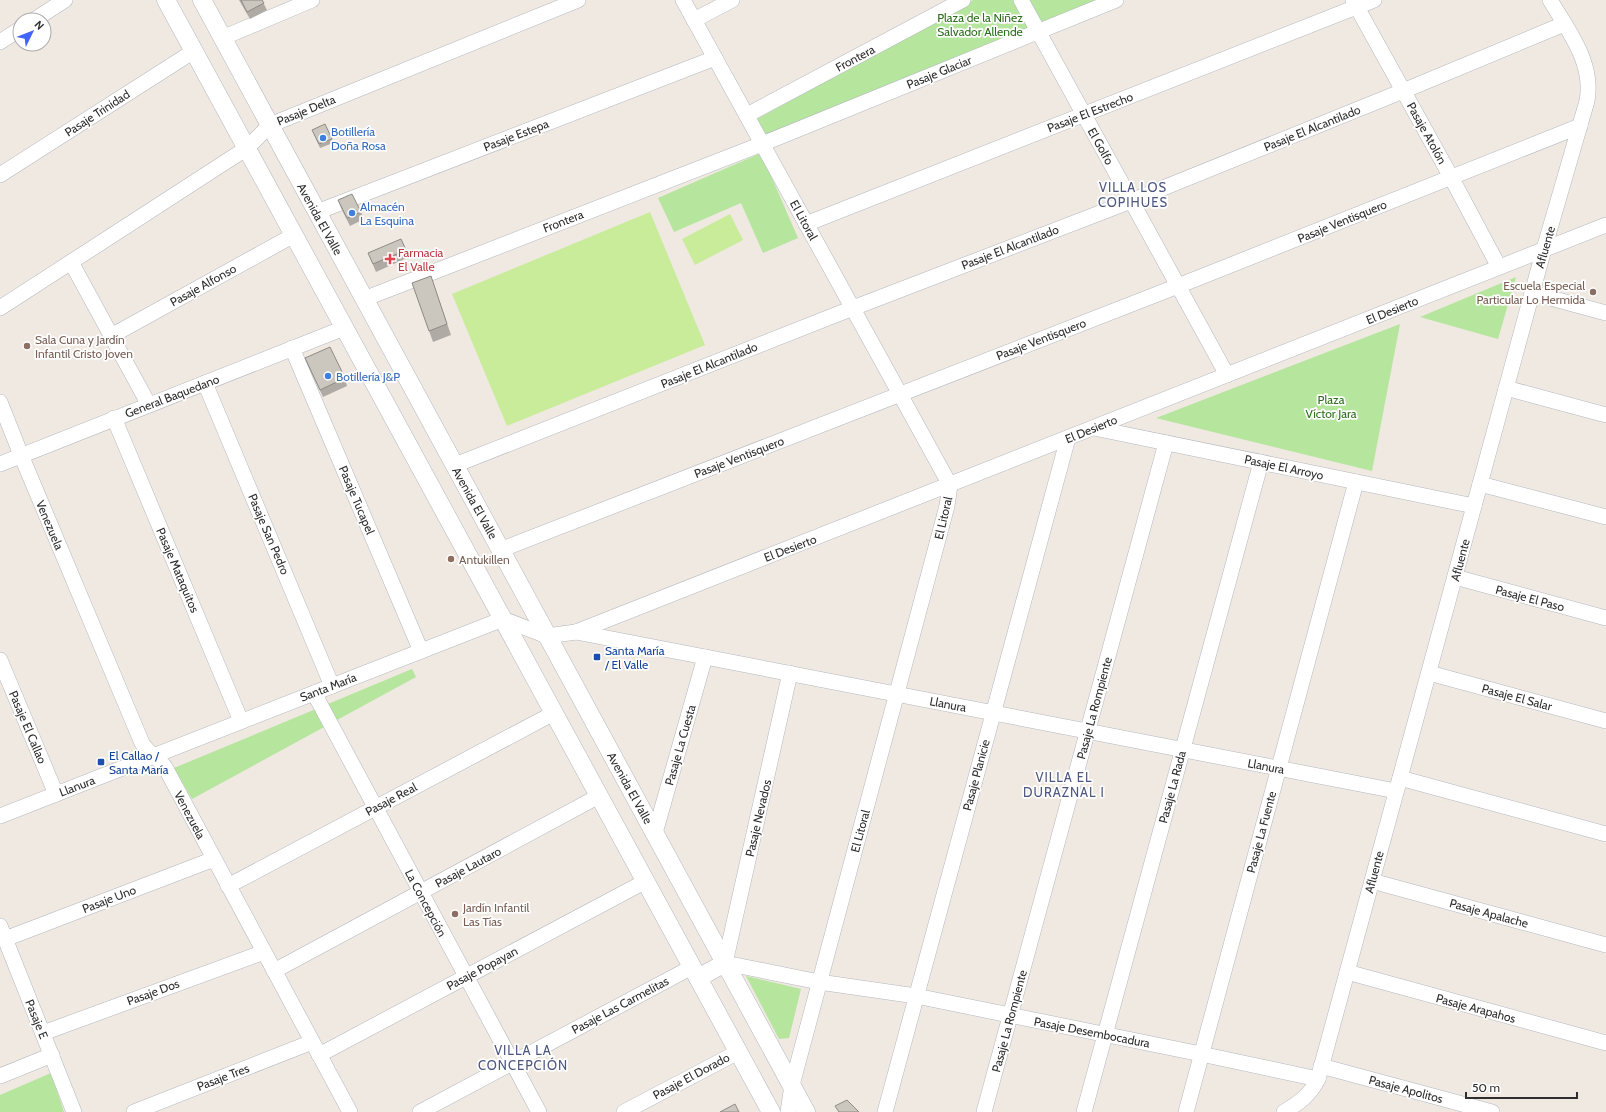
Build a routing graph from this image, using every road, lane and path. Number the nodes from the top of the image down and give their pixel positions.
1 (65, 0) edge
2 (166, 0) edge
3 (202, 0) edge
4 (312, 0) edge
5 (578, 0) edge
6 (683, 0) edge
7 (732, 0) edge
8 (963, 0) edge
9 (1021, 0) edge
10 (1116, 0) edge
11 (1374, 0) edge
12 (1550, 0) edge
13 (1355, 4) edge
14 (46, 12) edge
15 (694, 20) junction
16 (1564, 24) junction
17 (1038, 32) junction
18 (12, 34) edge
19 (222, 38) junction
20 (0, 42) edge
21 (194, 51) junction
22 (715, 58) junction
23 (1403, 91) junction
24 (746, 115) junction
25 (1084, 115) junction
26 (270, 125) junction
27 (1580, 126) junction
28 (762, 144) junction
29 (247, 148) junction
30 (0, 175) edge
31 (1451, 177) junction
32 (1131, 201) junction
33 (317, 212) junction
34 (806, 224) junction
35 (1606, 225) edge
36 (294, 235) junction
37 (1544, 249) junction
38 (71, 262) junction
39 (1499, 267) junction
40 (1178, 286) junction
41 (1532, 293) junction
42 (364, 299) junction
43 (0, 308) edge
44 (853, 308) junction
45 (1606, 313) edge
46 (344, 328) junction
47 (111, 336) junction
48 (292, 348) junction
49 (1227, 375) junction
50 (205, 382) junction
51 (1506, 388) junction
52 (900, 394) junction
53 (0, 402) edge
54 (150, 405) junction
55 (1606, 415) edge
56 (114, 418) junction
57 (1094, 428) junction
58 (1068, 438) junction
59 (1166, 443) junction
60 (21, 455) junction
61 (1261, 462) junction
62 (0, 464) edge
63 (455, 465) junction
64 (1356, 482) junction
65 (1480, 484) junction
66 (950, 485) junction
67 (1474, 506) junction
68 (1606, 517) edge
69 (500, 550) junction
70 (1455, 577) junction
71 (1606, 618) edge
72 (503, 619) junction
73 (576, 632) junction
74 (547, 636) junction
75 (421, 651) junction
76 (705, 657) junction
77 (0, 660) edge
78 (790, 673) junction
79 (1429, 673) junction
80 (332, 686) junction
81 (314, 693) junction
82 (897, 694) junction
83 (554, 713) junction
84 (993, 713) junction
85 (241, 721) junction
86 (1606, 721) edge
87 (1088, 731) junction
88 (1182, 750) junction
89 (154, 756) junction
90 (1278, 769) junction
91 (1398, 785) junction
92 (56, 794) junction
93 (599, 796) junction
94 (375, 808) junction
95 (0, 816) edge
96 (655, 833) junction
97 (1606, 834) edge
98 (214, 859) junction
99 (1372, 881) junction
100 (646, 882) junction
101 (228, 886) junction
102 (421, 892) junction
103 (2, 933) edge
104 (1606, 945) edge
105 (264, 952) junction
106 (725, 962) junction
107 (274, 971) junction
108 (695, 972) junction
109 (1347, 972) junction
110 (466, 977) junction
111 (819, 982) junction
112 (916, 996) junction
113 (1011, 1015) junction
114 (43, 1033) junction
115 (1105, 1035) junction
116 (1606, 1043) edge
117 (316, 1048) junction
118 (738, 1052) junction
119 (1201, 1054) junction
120 (52, 1056) junction
121 (513, 1063) junction
122 (1319, 1072) junction
123 (0, 1076) edge
124 (792, 1085) junction
125 (74, 1112) edge
126 (134, 1112) edge
127 (350, 1112) edge
128 (420, 1112) edge
129 (539, 1112) edge
130 (624, 1112) edge
131 (771, 1112) edge
132 (788, 1112) edge
133 (806, 1112) edge
134 (885, 1112) edge
135 (984, 1112) edge
136 (1084, 1112) edge
137 (1186, 1112) edge
138 (1284, 1112) edge
139 (1492, 1112) edge

1 - 14 street
2 - 21 street
3 - 19 street, Avenida El Valle
4 - 19 street
5 - 26 street, Pasaje Delta
6 - 15 street, El Litoral
7 - 15 street
8 - 24 street, Frontera
9 - 17 street, El Golfo
10 - 17 street, Pasaje Glaciar
11 - 13 street, Pasaje El Estrecho
12 - 16 street, Afluente
13 - 23 street, Pasaje Atolón
13 - 25 street, Pasaje El Estrecho
15 - 22 street, El Litoral
16 - 23 street, Pasaje El Alcantilado
16 - 27 street, Afluente
17 - 25 street, El Golfo
17 - 28 street, Pasaje Glaciar
18 - 20 street
19 - 26 street, Avenida El Valle
21 - 29 street
21 - 30 street, Pasaje Trinidad
22 - 24 street, El Litoral
22 - 33 street, Pasaje Estepa
23 - 31 street, Pasaje Atolón
23 - 32 street, Pasaje El Alcantilado
24 - 28 street, El Litoral
25 - 32 street, El Golfo
25 - 34 street, Pasaje El Estrecho
26 - 29 street, Pasaje Delta
26 - 33 street, Avenida El Valle
27 - 31 street, Pasaje Ventisquero
27 - 37 street, Afluente
28 - 34 street, El Litoral
28 - 42 street, Frontera
29 - 36 street
29 - 38 street, Pasaje Delta
31 - 39 street, Pasaje Atolón
31 - 40 street, Pasaje Ventisquero
32 - 40 street, El Golfo
32 - 44 street, Pasaje El Alcantilado
33 - 42 street, Avenida El Valle
34 - 44 street, El Litoral
35 - 37 street, El Desierto
36 - 46 street
36 - 47 street, Pasaje Alfonso
37 - 39 street, El Desierto
37 - 41 street, Afluente
38 - 43 street, Pasaje Delta
38 - 47 street
39 - 49 street, El Desierto
40 - 49 street, El Golfo
40 - 52 street, Pasaje Ventisquero
41 - 45 street
41 - 51 street, Afluente
42 - 63 street, Avenida El Valle
44 - 52 street, El Litoral
44 - 63 street, Pasaje El Alcantilado
46 - 48 street, General Baquedano
46 - 72 street
47 - 54 street
48 - 50 street, General Baquedano
48 - 75 street, Pasaje Tucapel
49 - 57 street, El Desierto
50 - 54 street, General Baquedano
50 - 80 street, Pasaje San Pedro
51 - 55 street
51 - 65 street, Afluente
52 - 66 street, El Litoral
52 - 69 street, Pasaje Ventisquero
53 - 60 street, Venezuela
54 - 56 street, General Baquedano
56 - 60 street, General Baquedano
56 - 85 street, Pasaje Mataquitos
57 - 58 street, El Desierto
57 - 59 street, Pasaje El Arroyo
58 - 66 street, El Desierto
58 - 84 street, Pasaje Planicie
59 - 61 street, Pasaje El Arroyo
59 - 87 street, Pasaje La Rompiente
60 - 62 street, General Baquedano
60 - 89 street, Venezuela
61 - 64 street, Pasaje El Arroyo
61 - 88 street, Pasaje La Rada
63 - 69 street, Avenida El Valle
64 - 67 street, Pasaje El Arroyo
64 - 90 street, Pasaje La Fuente
65 - 67 street, Afluente
65 - 68 street
66 - 73 street, El Desierto
66 - 82 street, El Litoral
67 - 70 street, Afluente
69 - 74 street, Avenida El Valle
70 - 71 street, Pasaje El Paso
70 - 79 street, Afluente
72 - 74 street, Llanura
72 - 75 street, Santa María
72 - 83 street
73 - 74 street, Llanura
73 - 76 street, Llanura
74 - 96 street, Avenida El Valle
75 - 80 street, Santa María
76 - 78 street, Llanura
76 - 96 street, Pasaje La Cuesta
77 - 92 street, Pasaje El Callao
78 - 82 street, Llanura
78 - 106 street, Pasaje Nevados
79 - 86 street, Pasaje El Salar
79 - 91 street, Afluente
80 - 81 street, Santa María
81 - 85 street, Santa María
81 - 94 street, La Concepción
82 - 84 street, Llanura
82 - 111 street, El Litoral
83 - 93 street
83 - 94 street, Pasaje Real
84 - 87 street, Llanura
84 - 112 street, Pasaje Planicie
85 - 89 street, Santa María
87 - 88 street, Llanura
87 - 113 street, Pasaje La Rompiente
88 - 90 street, Llanura
88 - 115 street, Pasaje La Rada
89 - 92 street, Llanura
89 - 98 street, Venezuela
90 - 91 street, Llanura
90 - 119 street, Pasaje La Fuente
91 - 97 street, Llanura
91 - 99 street, Afluente
92 - 95 street, Llanura
93 - 100 street
93 - 102 street, Pasaje Lautaro
94 - 101 street, Pasaje Real
94 - 102 street, La Concepción
96 - 106 street, Avenida El Valle
98 - 101 street, Venezuela
98 - 103 street, Pasaje Uno
99 - 104 street, Pasaje Apalache
99 - 109 street, Afluente
100 - 108 street
100 - 110 street, Pasaje Popayan
101 - 105 street, Venezuela
102 - 107 street, Pasaje Lautaro
102 - 110 street, La Concepción
103 - 114 street, Pasaje E
105 - 107 street, Venezuela
105 - 114 street, Pasaje Dos
106 - 108 street
106 - 111 street, Pasaje Desembocadura
106 - 124 street, Avenida El Valle
107 - 117 street, Venezuela
108 - 118 street
108 - 121 street, Pasaje Las Carmelitas
109 - 116 street, Pasaje Arapahos
109 - 122 street, Afluente
110 - 117 street, Pasaje Popayan
110 - 121 street, La Concepción
111 - 112 street, Pasaje Desembocadura
111 - 124 street, El Litoral
112 - 113 street, Pasaje Desembocadura
112 - 134 street, Pasaje Planicie
113 - 115 street, Pasaje Desembocadura
113 - 135 street, Pasaje La Rompiente
114 - 120 street, Pasaje E
115 - 119 street, Pasaje Desembocadura
115 - 136 street, Pasaje La Rada
117 - 126 street, Pasaje Tres
117 - 127 street, Venezuela
118 - 130 street, Pasaje El Dorado
118 - 131 street
119 - 122 street, Pasaje Desembocadura
119 - 137 street, Pasaje La Fuente
120 - 123 street
120 - 125 street, Pasaje E
121 - 128 street, Pasaje Las Carmelitas
121 - 129 street, La Concepción
122 - 138 street, Afluente
122 - 139 street, Pasaje Apolitos
124 - 132 street, El Litoral
124 - 133 street, Avenida El Valle

